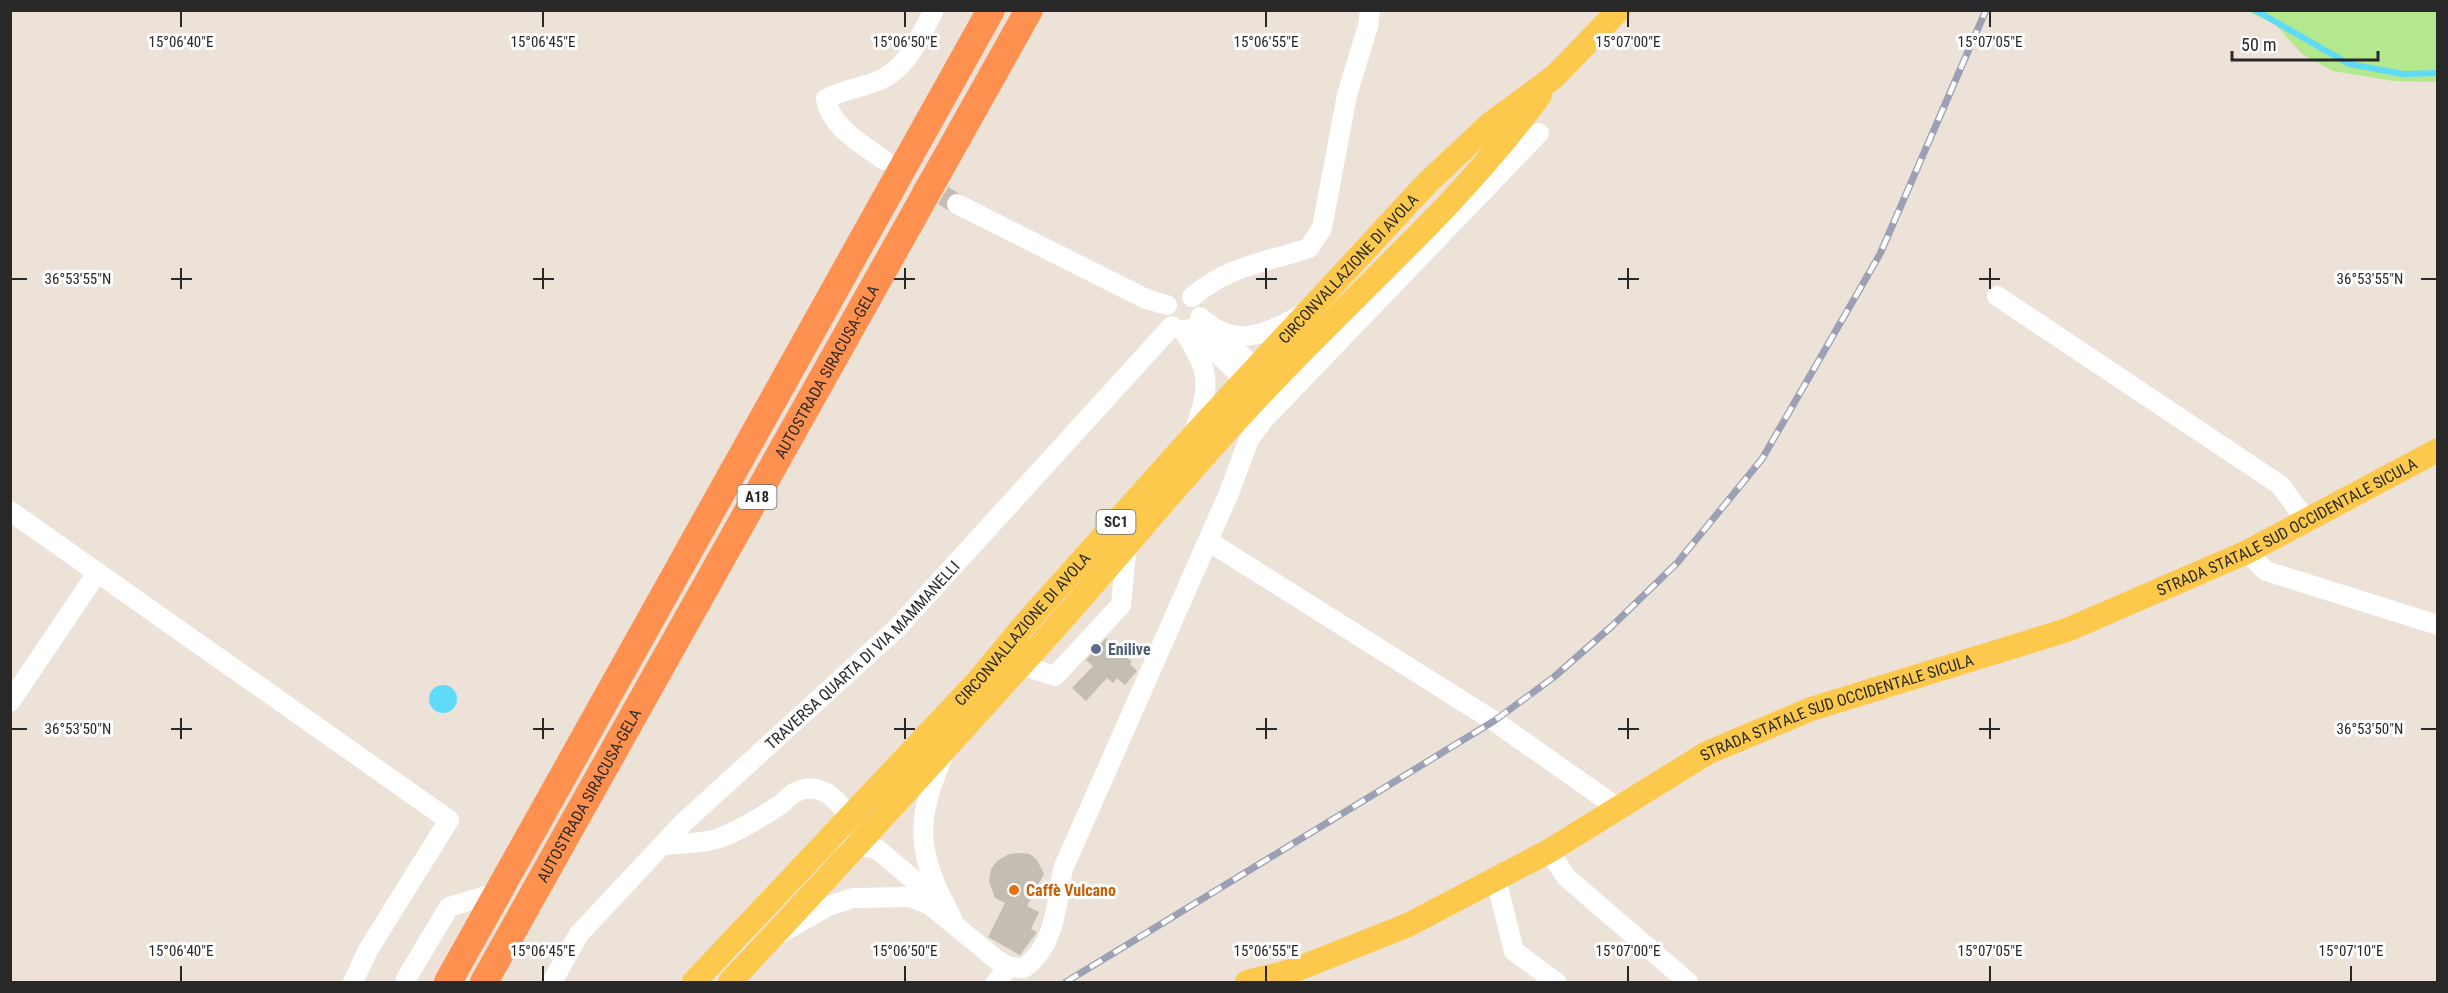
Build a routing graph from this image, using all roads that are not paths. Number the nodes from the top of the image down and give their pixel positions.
1 (934, 10) edge
2 (991, 10) edge
3 (1029, 10) edge
4 (1370, 10) edge
5 (1619, 10) edge
6 (1554, 76) junction
7 (1539, 133) dead end
8 (884, 160) tunnel mouth
9 (957, 204) tunnel mouth
10 (1997, 296) dead end
11 (1192, 297) junction
12 (1167, 305) junction
13 (1302, 315) junction
14 (1186, 325) junction
15 (1216, 332) junction
16 (1258, 382) junction
17 (1194, 435) junction
18 (2438, 450) edge
19 (10, 512) edge
20 (2306, 520) junction
21 (1208, 540) junction
22 (1127, 542) junction
23 (2247, 552) junction
24 (97, 573) junction
25 (2438, 626) edge
26 (1021, 665) junction
27 (10, 702) edge
28 (946, 749) junction
29 (1618, 808) junction
30 (852, 817) junction
31 (828, 842) junction
32 (860, 844) junction
33 (663, 845) junction
34 (1549, 851) junction
35 (1496, 879) junction
36 (499, 892) junction
37 (943, 912) junction
38 (769, 941) junction
39 (1009, 967) junction
40 (353, 982) edge
41 (407, 982) edge
42 (448, 982) edge
43 (484, 982) edge
44 (552, 982) edge
45 (694, 982) edge
46 (730, 982) edge
47 (996, 982) edge
48 (1246, 982) edge
49 (1556, 982) edge
50 (1688, 982) edge

1 - 8 street
2 - 36 highway, AUTOSTRADA SIRACUSA-GELA / A18
3 - 43 highway, AUTOSTRADA SIRACUSA-GELA / A18
4 - 11 street
5 - 6 main road, CIRCONVALLAZIONE DI AVOLA / SC1
6 - 13 main road, CIRCONVALLAZIONE DI AVOLA / SC1
6 - 16 main road, CIRCONVALLAZIONE DI AVOLA / SC1
7 - 21 street
9 - 12 street
10 - 20 street
11 - 12 street
11 - 14 street
12 - 14 street
13 - 15 street
13 - 16 main road, CIRCONVALLAZIONE DI AVOLA / SC1
14 - 15 street
14 - 16 street
14 - 17 street
14 - 33 street, TRAVERSA QUARTA DI VIA MAMMANELLI
15 - 16 street
16 - 17 main road, CIRCONVALLAZIONE DI AVOLA / SC1
16 - 22 main road, CIRCONVALLAZIONE DI AVOLA / SC1
17 - 30 main road, CIRCONVALLAZIONE DI AVOLA / SC1
18 - 20 main road, STRADA STATALE SUD OCCIDENTALE SICULA
19 - 24 street
20 - 23 main road, STRADA STATALE SUD OCCIDENTALE SICULA
21 - 29 street
21 - 39 street
22 - 26 main road, CIRCONVALLAZIONE DI AVOLA / SC1
22 - 26 street
23 - 25 street
23 - 29 main road, STRADA STATALE SUD OCCIDENTALE SICULA
24 - 27 street
24 - 40 street
26 - 28 main road, CIRCONVALLAZIONE DI AVOLA / SC1
28 - 32 main road, CIRCONVALLAZIONE DI AVOLA / SC1
28 - 37 street
29 - 34 main road, STRADA STATALE SUD OCCIDENTALE SICULA
30 - 31 main road, CIRCONVALLAZIONE DI AVOLA / SC1
30 - 32 street
30 - 33 street
31 - 32 street
31 - 45 main road, CIRCONVALLAZIONE DI AVOLA / SC1
32 - 37 street
32 - 38 main road, CIRCONVALLAZIONE DI AVOLA / SC1
33 - 44 street, TRAVERSA QUARTA DI VIA MAMMANELLI
34 - 35 main road, STRADA STATALE SUD OCCIDENTALE SICULA
34 - 50 street
35 - 48 main road, STRADA STATALE SUD OCCIDENTALE SICULA
35 - 49 street
36 - 41 street
36 - 42 highway, AUTOSTRADA SIRACUSA-GELA / A18
37 - 38 street
37 - 39 street
38 - 46 main road, CIRCONVALLAZIONE DI AVOLA / SC1
39 - 47 street

